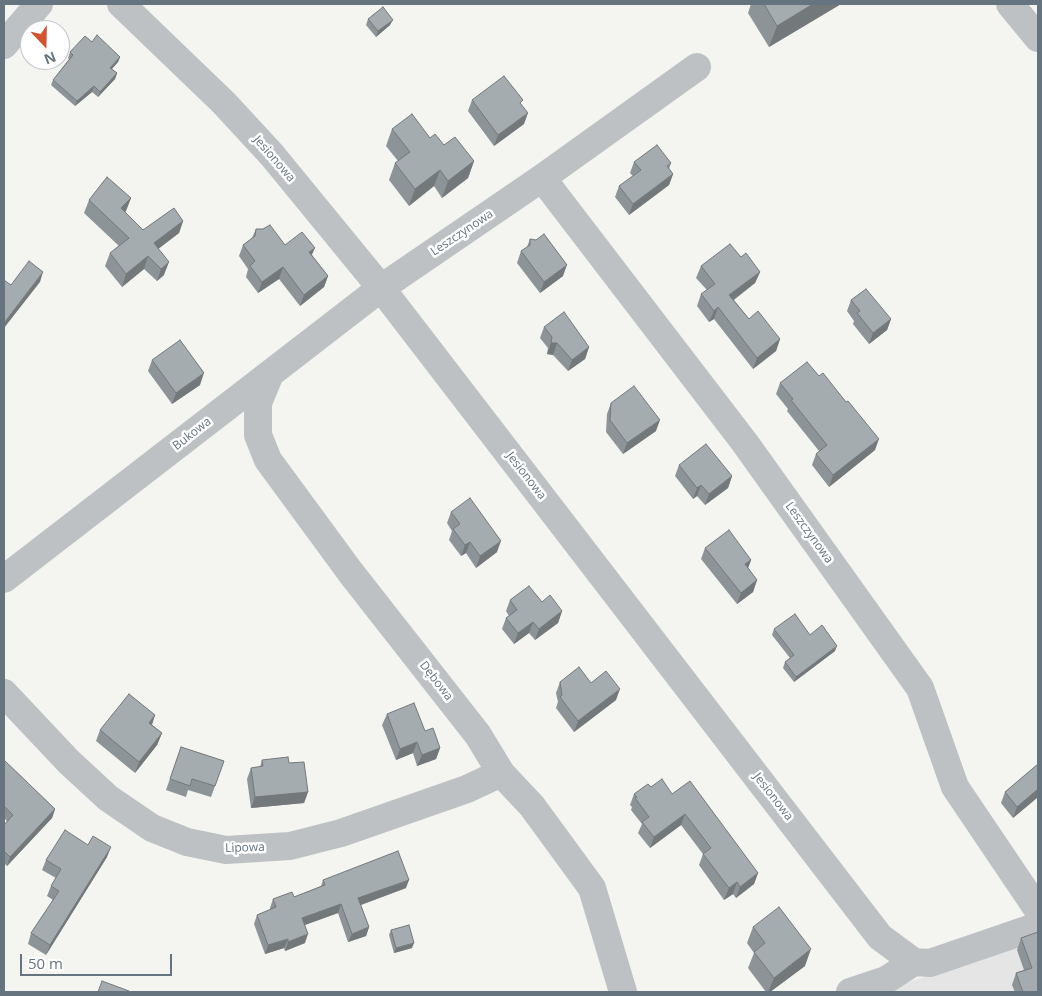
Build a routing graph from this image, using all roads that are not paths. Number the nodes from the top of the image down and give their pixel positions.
1 (39, 4) edge
2 (121, 4) edge
3 (1010, 4) edge
4 (1038, 38) edge
5 (4, 45) edge
6 (697, 67) dead end
7 (542, 178) junction
8 (381, 288) junction
9 (270, 374) junction
10 (4, 580) edge
11 (4, 693) edge
12 (501, 774) junction
13 (1038, 910) edge
14 (1038, 926) edge
15 (914, 962) junction
16 (623, 992) edge
17 (850, 992) edge

1 - 5 street
2 - 8 street, Jesionowa
3 - 4 street
6 - 7 street, Leszczynowa
7 - 8 street, Leszczynowa
7 - 13 street, Leszczynowa
8 - 9 street, Bukowa
8 - 15 street, Jesionowa
9 - 10 street, Bukowa
9 - 12 street, Dębowa
11 - 12 street, Lipowa
12 - 16 street, Dębowa
14 - 15 street
15 - 17 street

